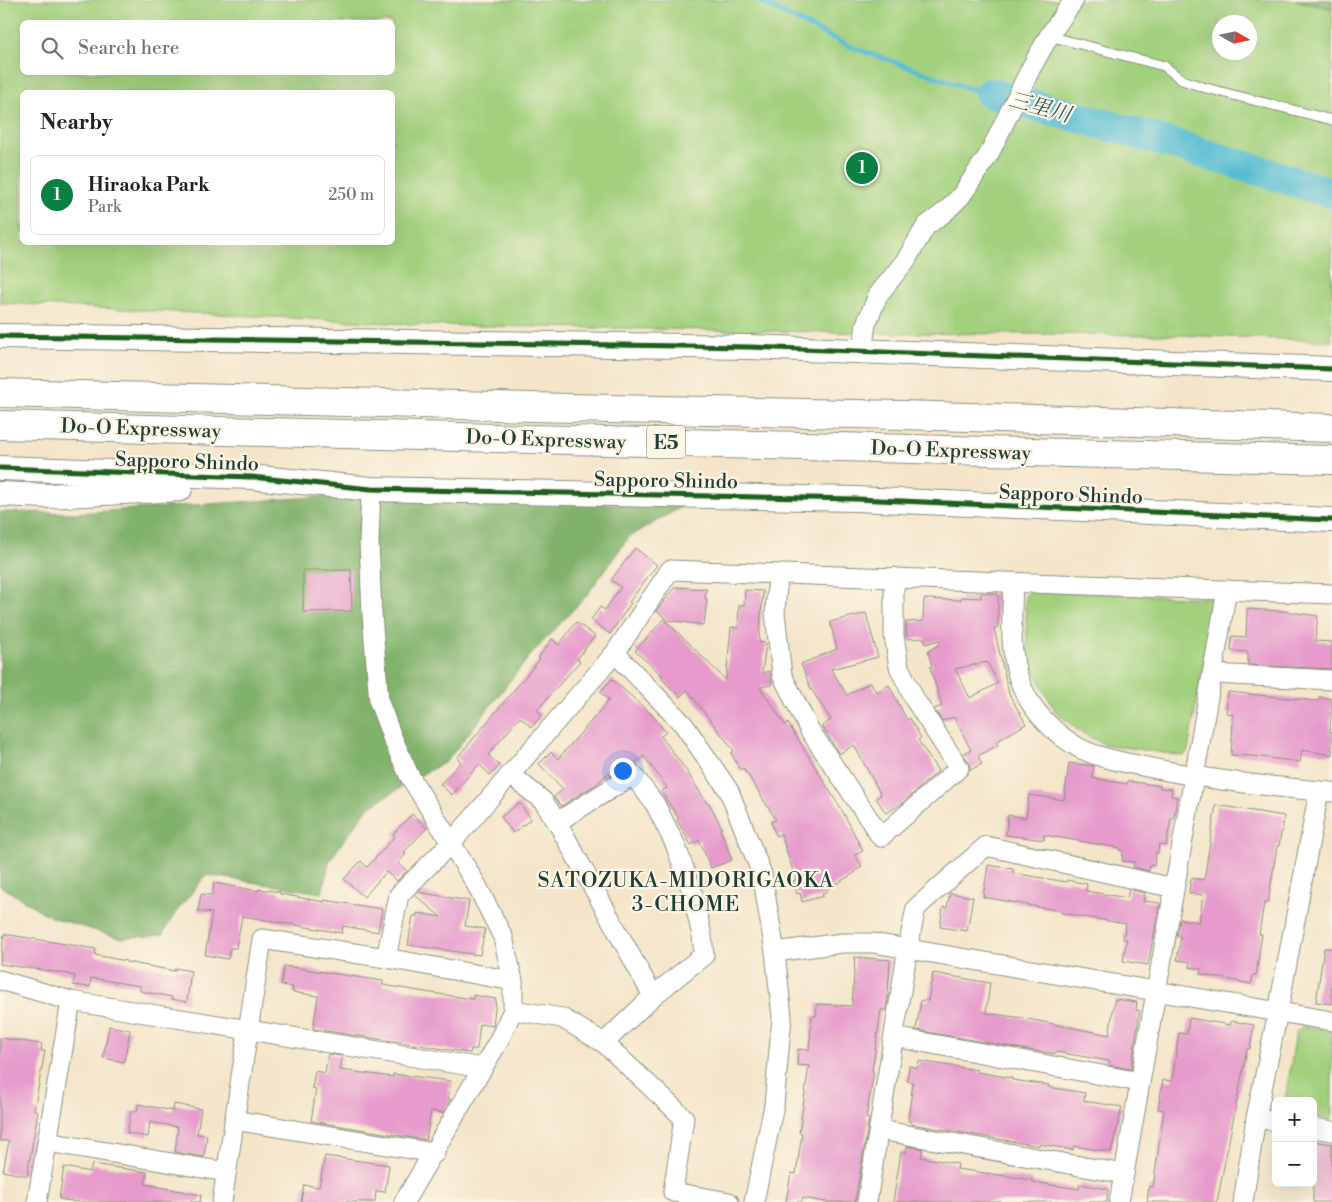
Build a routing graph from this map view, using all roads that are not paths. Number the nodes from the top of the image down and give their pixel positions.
1 (1074, 0) edge
2 (1049, 36) junction
3 (1332, 120) edge
4 (7, 335) edge
5 (862, 352) junction
6 (1332, 369) edge
7 (0, 393) edge
8 (0, 424) edge
9 (1332, 428) edge
10 (1332, 460) edge
11 (0, 468) edge
12 (251, 477) junction
13 (371, 489) junction
14 (0, 494) edge
15 (1332, 520) edge
16 (778, 575) junction
17 (894, 577) junction
18 (1013, 582) junction
19 (1227, 590) junction
20 (1332, 594) edge
21 (615, 653) junction
22 (1212, 674) junction
23 (1332, 680) edge
24 (510, 774) junction
25 (1194, 777) junction
26 (1326, 791) edge
27 (558, 822) junction
28 (452, 842) junction
29 (1174, 888) junction
30 (908, 947) junction
31 (775, 952) junction
32 (386, 958) junction
33 (0, 980) edge
34 (513, 980) junction
35 (1156, 991) junction
36 (653, 996) junction
37 (72, 1001) junction
38 (513, 1010) junction
39 (1278, 1012) junction
40 (1332, 1021) edge
41 (248, 1030) junction
42 (894, 1038) junction
43 (604, 1043) junction
44 (483, 1068) junction
45 (1140, 1082) junction
46 (1256, 1118) junction
47 (234, 1120) junction
48 (1272, 1121) edge
49 (1317, 1129) edge
50 (880, 1130) junction
51 (1332, 1131) edge
52 (47, 1142) junction
53 (434, 1152) junction
54 (226, 1172) junction
55 (1124, 1174) junction
56 (37, 1202) edge
57 (222, 1202) edge
58 (404, 1202) edge
59 (729, 1202) edge
60 (754, 1202) edge
61 (867, 1202) edge
62 (1119, 1202) edge
63 (1243, 1202) edge

1 - 2 street
2 - 3 lane
2 - 5 street
4 - 5 street
5 - 6 street
7 - 9 highway, Do-O Expressway / E5
8 - 10 highway, Do-O Expressway / E5
11 - 12 street, Sapporo Shindo
12 - 13 street, Sapporo Shindo
12 - 14 street
13 - 15 street, Sapporo Shindo
13 - 28 street
16 - 17 street
16 - 17 street
16 - 21 street
17 - 18 street
18 - 19 street
18 - 25 street
19 - 20 street
19 - 22 street
21 - 24 street
21 - 31 street
22 - 23 street
22 - 25 street
24 - 27 street
24 - 28 street
25 - 26 street
25 - 29 street
26 - 39 street
27 - 36 street
27 - 36 street
28 - 32 street
28 - 34 street
29 - 30 street
29 - 35 street
30 - 31 street
30 - 35 street
30 - 42 street
31 - 60 street
32 - 34 street
32 - 41 street
33 - 37 street
34 - 38 street
35 - 39 street
35 - 45 street
36 - 43 street
37 - 41 street
37 - 52 street
38 - 43 street
38 - 44 street
39 - 40 street
39 - 46 street
41 - 44 street
41 - 47 street
42 - 45 street
42 - 50 street
43 - 59 street
44 - 53 street
45 - 55 street
46 - 48 street
46 - 63 street
47 - 53 street
47 - 54 street
49 - 51 street
50 - 55 street
50 - 61 street
52 - 54 street
52 - 56 street
53 - 58 street
54 - 57 street
55 - 62 street

